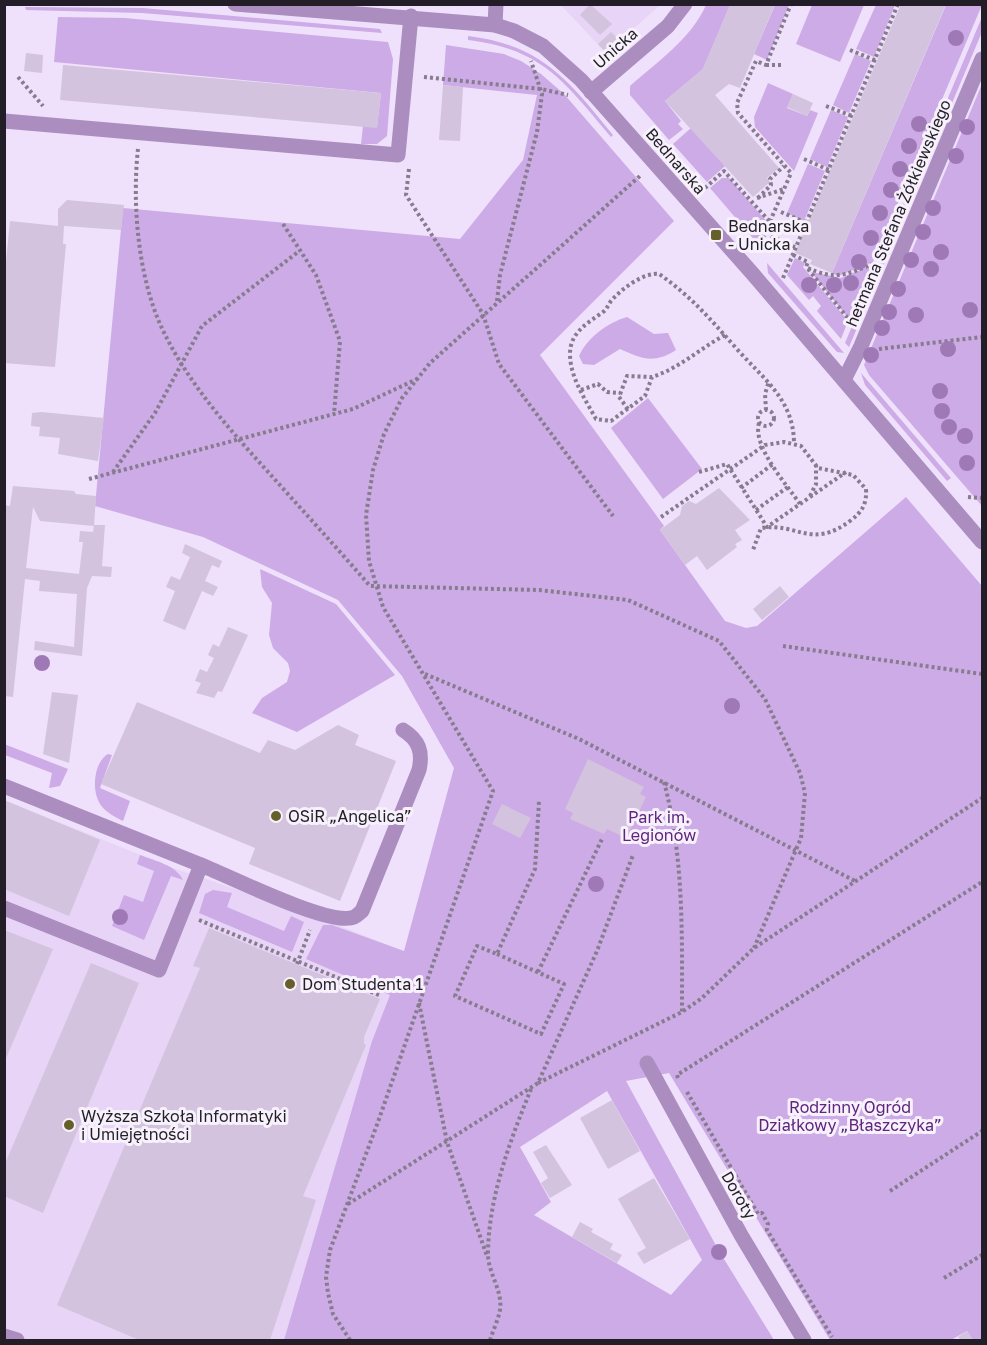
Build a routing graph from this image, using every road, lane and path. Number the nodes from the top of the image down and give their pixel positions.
1 (235, 4) edge
2 (496, 4) edge
3 (685, 4) edge
4 (791, 4) edge
5 (898, 4) edge
6 (411, 16) junction
7 (495, 25) junction
8 (850, 50) dead end
9 (982, 59) edge
10 (875, 60) junction
11 (531, 61) dead end
12 (766, 65) junction
13 (782, 65) dead end
14 (405, 75) junction
15 (18, 77) dead end
16 (541, 89) junction
17 (591, 92) junction
18 (572, 96) dead end
19 (826, 106) dead end
20 (852, 116) junction
21 (4, 121) edge
22 (62, 126) junction
23 (140, 133) junction
24 (804, 159) dead end
25 (410, 165) dead end
26 (784, 166) dead end
27 (829, 170) junction
28 (640, 176) dead end
29 (705, 188) dead end
30 (784, 188) junction
31 (758, 198) junction
32 (751, 201) junction
33 (781, 212) dead end
34 (770, 222) junction
35 (806, 223) junction
36 (283, 224) dead end
37 (771, 236) dead end
38 (795, 248) junction
39 (758, 249) dead end
40 (298, 252) junction
41 (793, 255) junction
42 (876, 262) dead end
43 (806, 267) junction
44 (783, 278) dead end
45 (497, 301) junction
46 (483, 314) junction
47 (851, 322) dead end
48 (725, 335) junction
49 (982, 337) edge
50 (861, 346) junction
51 (183, 364) junction
52 (652, 377) junction
53 (417, 378) junction
54 (844, 380) junction
55 (769, 381) junction
56 (581, 390) junction
57 (620, 393) junction
58 (628, 409) junction
59 (766, 410) junction
60 (333, 414) junction
61 (759, 423) junction
62 (239, 440) junction
63 (794, 444) junction
64 (762, 448) junction
65 (773, 465) junction
66 (816, 465) junction
67 (732, 470) junction
68 (699, 471) dead end
69 (113, 472) junction
70 (846, 472) junction
71 (89, 478) dead end
72 (788, 487) junction
73 (741, 488) junction
74 (972, 498) dead end
75 (982, 498) edge
76 (808, 499) junction
77 (800, 504) junction
78 (756, 510) junction
79 (613, 516) dead end
80 (661, 517) dead end
81 (767, 527) junction
82 (982, 542) edge
83 (753, 550) dead end
84 (376, 586) junction
85 (783, 646) dead end
86 (424, 674) junction
87 (982, 674) edge
88 (403, 730) dead end
89 (664, 781) junction
90 (4, 786) edge
91 (982, 798) edge
92 (539, 801) dead end
93 (602, 839) dead end
94 (796, 851) junction
95 (633, 855) dead end
96 (201, 865) junction
97 (855, 881) junction
98 (982, 882) edge
99 (4, 908) edge
100 (317, 912) junction
101 (182, 913) junction
102 (754, 948) junction
103 (497, 954) junction
104 (297, 962) junction
105 (538, 972) junction
106 (381, 996) dead end
107 (418, 1001) junction
108 (682, 1012) junction
109 (647, 1063) dead end
110 (538, 1083) junction
111 (531, 1088) junction
112 (982, 1131) edge
113 (447, 1142) junction
114 (890, 1191) dead end
115 (348, 1205) junction
116 (982, 1255) edge
117 (488, 1256) junction
118 (945, 1278) dead end
119 (4, 1336) edge
120 (832, 1337) dead end
121 (17, 1341) edge
122 (350, 1341) edge
123 (490, 1341) edge
124 (804, 1341) edge

1 - 6 street, Bednarska
2 - 7 street
3 - 17 street, Unicka
4 - 12 path
5 - 10 path
6 - 7 street, Bednarska
6 - 14 street
7 - 17 street, Bednarska
8 - 10 path
9 - 50 street, hetmana Stefana Żółkiewskiego
10 - 20 path
11 - 16 path
12 - 13 path
12 - 30 path
14 - 16 path
14 - 23 street
15 - 22 path
16 - 18 path
16 - 45 path
17 - 54 street, Bednarska
19 - 20 path
20 - 27 path
21 - 22 street
22 - 23 street
23 - 51 path
24 - 27 path
25 - 46 path
26 - 31 path
27 - 35 path
28 - 45 path
29 - 32 path
30 - 31 path
30 - 34 path
31 - 32 path
32 - 34 path
33 - 35 path
34 - 39 path
35 - 38 path
36 - 40 path
37 - 38 path
38 - 41 path
40 - 51 path
40 - 60 path
41 - 43 path
41 - 44 path
42 - 43 path
43 - 47 path
45 - 46 path
46 - 53 path
46 - 79 path
48 - 52 path
48 - 55 path
48 - 56 path
49 - 50 path
50 - 54 street, hetmana Stefana Żółkiewskiego
51 - 62 path
51 - 69 path
52 - 57 path
52 - 58 path
53 - 60 path
53 - 84 path
54 - 82 street, Bednarska
55 - 59 path
55 - 63 path
56 - 57 path
56 - 58 path
57 - 58 path
59 - 61 path
59 - 61 path
60 - 62 path
61 - 64 path
62 - 69 path
62 - 84 path
63 - 64 path
63 - 66 path
64 - 65 path
64 - 67 path
65 - 72 path
65 - 73 path
66 - 70 path
66 - 76 path
67 - 68 path
67 - 73 path
67 - 80 path
69 - 71 path
70 - 76 path
70 - 81 path
72 - 77 path
72 - 78 path
73 - 78 path
74 - 75 path
76 - 77 path
77 - 81 path
78 - 81 path
81 - 83 path
84 - 86 path
84 - 94 path
85 - 87 path
86 - 89 path
86 - 107 path
88 - 100 street
89 - 94 path
89 - 108 path
90 - 96 street
91 - 97 path
92 - 103 path
93 - 105 path
94 - 97 path
94 - 102 path
95 - 110 path
96 - 100 street
96 - 101 street
97 - 102 path
98 - 120 path
99 - 101 street
100 - 104 path
101 - 104 path
102 - 108 path
103 - 105 path
103 - 105 path
104 - 106 path
107 - 113 path
107 - 115 path
108 - 110 path
109 - 124 street, Doroty
110 - 111 path
111 - 113 path
111 - 117 path
112 - 114 path
113 - 115 path
113 - 117 path
115 - 122 path
116 - 118 path
117 - 123 path
119 - 121 street

